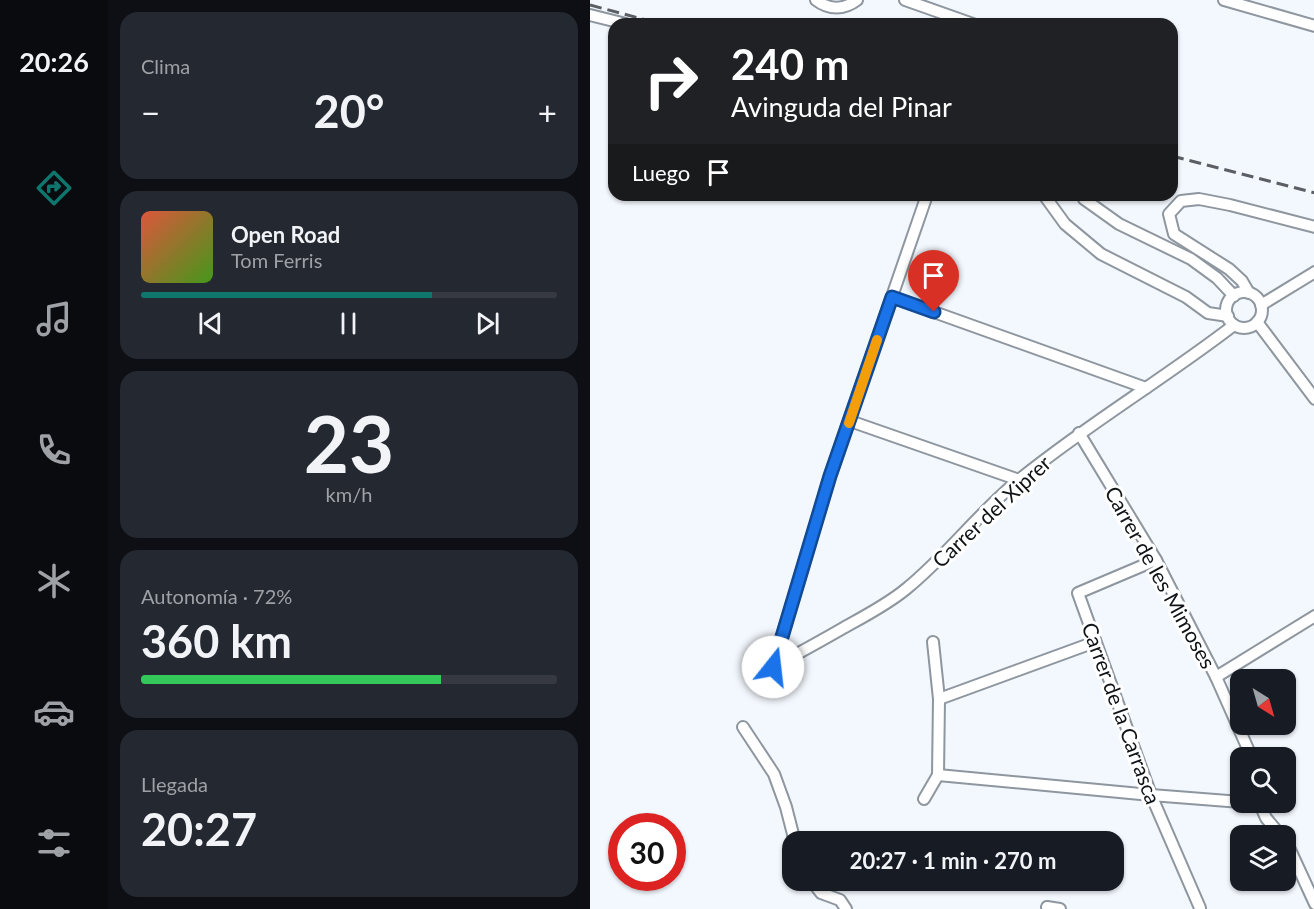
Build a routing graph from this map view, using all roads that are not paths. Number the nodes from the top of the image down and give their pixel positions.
1 (816, 0) edge
2 (857, 0) edge
3 (905, 0) edge
4 (1224, 0) edge
5 (590, 15) edge
6 (956, 18) edge
7 (608, 20) edge
8 (1314, 26) edge
9 (926, 201) edge
10 (1048, 201) edge
11 (1087, 201) edge
12 (1314, 227) edge
13 (1314, 272) edge
14 (1249, 293) junction
15 (1234, 296) junction
16 (892, 297) junction
17 (1261, 305) junction
18 (1231, 321) junction
19 (1257, 322) junction
20 (1146, 388) junction
21 (1314, 399) edge
22 (850, 421) junction
23 (1079, 433) junction
24 (1019, 480) junction
25 (1156, 560) junction
26 (1314, 616) edge
27 (933, 642) dead end
28 (1096, 642) junction
29 (1216, 677) junction
30 (940, 699) junction
31 (743, 727) dead end
32 (1247, 747) edge
33 (938, 775) junction
34 (1151, 795) junction
35 (924, 799) dead end
36 (1230, 801) edge
37 (792, 831) edge
38 (1296, 863) edge
39 (820, 891) edge
40 (1314, 903) edge
41 (1047, 907) dead end
42 (1200, 908) edge
43 (846, 909) edge
44 (1060, 909) edge

1 - 2 street
3 - 6 street
4 - 8 street
5 - 7 street
9 - 16 street
10 - 18 street
11 - 15 street
12 - 14 street
13 - 17 street
14 - 15 street
14 - 17 street
15 - 18 street
16 - 20 street
16 - 22 street
17 - 19 street
18 - 19 street
18 - 20 street, Carrer del Xiprer
19 - 21 street
20 - 23 street, Carrer del Xiprer
22 - 24 street
22 - 24 street, Carrer del Xiprer
23 - 24 street, Carrer del Xiprer
23 - 25 street, Carrer de les Mimoses
25 - 28 street, Carrer de la Carrasca
25 - 29 street, Carrer de les Mimoses
26 - 29 street
27 - 30 street
28 - 30 street
28 - 34 street, Carrer de la Carrasca
29 - 32 street, Carrer de les Mimoses
30 - 33 street
31 - 37 street
33 - 34 street
33 - 35 street
34 - 36 street
34 - 42 street, Carrer de la Carrasca
38 - 40 street
39 - 43 street
41 - 44 street

